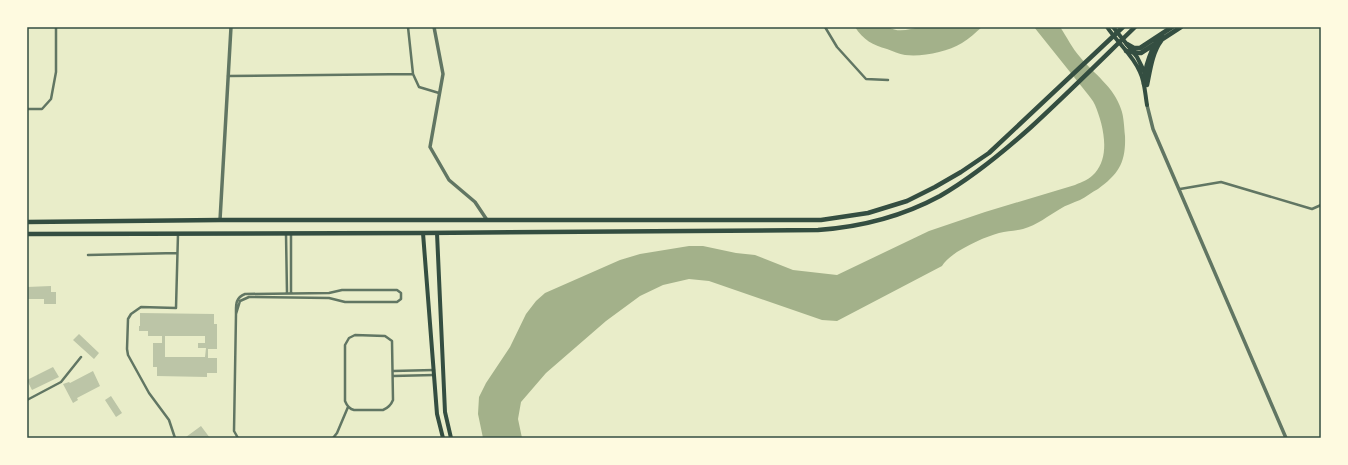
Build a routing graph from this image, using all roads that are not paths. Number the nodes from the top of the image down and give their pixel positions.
1 (56, 27) edge
2 (231, 27) edge
3 (408, 27) edge
4 (434, 27) edge
5 (825, 27) edge
6 (1107, 27) edge
7 (1113, 27) edge
8 (1123, 27) edge
9 (1172, 27) edge
10 (1180, 27) edge
11 (1134, 28) edge
12 (1165, 34) junction
13 (1127, 44) junction
14 (1154, 44) junction
15 (1126, 51) junction
16 (1134, 53) junction
17 (413, 74) junction
18 (1145, 74) junction
19 (228, 76) junction
20 (888, 80) dead end
21 (1145, 84) junction
22 (439, 93) junction
23 (1147, 105) joint
24 (27, 109) edge
25 (1180, 189) junction
26 (1321, 205) edge
27 (220, 220) junction
28 (487, 220) junction
29 (27, 222) edge
30 (423, 233) junction
31 (437, 233) junction
32 (27, 234) edge
33 (178, 234) junction
34 (286, 234) junction
35 (291, 234) junction
36 (177, 253) junction
37 (88, 255) dead end
38 (287, 293) junction
39 (291, 293) junction
40 (287, 298) junction
41 (291, 298) junction
42 (236, 314) junction
43 (81, 357) dead end
44 (434, 370) junction
45 (393, 371) junction
46 (434, 375) junction
47 (393, 376) junction
48 (27, 400) edge
49 (348, 408) junction
50 (175, 438) edge
51 (238, 438) edge
52 (333, 438) edge
53 (443, 438) edge
54 (451, 438) edge
55 (1286, 438) edge

1 - 24 street
2 - 19 street
3 - 17 street
4 - 22 street
5 - 20 street
6 - 15 main road
7 - 13 main road
8 - 28 main road
9 - 12 main road
10 - 12 main road
11 - 31 main road
12 - 13 main road
12 - 14 main road
12 - 21 main road
13 - 16 main road
14 - 16 main road
14 - 18 main road
15 - 16 main road
15 - 21 main road
16 - 18 main road
17 - 19 street
17 - 22 street
18 - 21 main road
19 - 27 street
21 - 23 main road
22 - 28 street
23 - 25 street
25 - 26 street
25 - 55 street
27 - 28 main road
27 - 29 main road
30 - 31 main road
30 - 35 main road
30 - 44 main road
31 - 54 main road
32 - 33 main road
33 - 34 main road
33 - 36 street
34 - 35 main road
34 - 38 street
35 - 39 street
36 - 37 street
36 - 50 street
38 - 39 street
38 - 40 street
38 - 42 street
39 - 41 street
39 - 41 street
40 - 41 street
40 - 42 street
42 - 51 street
43 - 48 street
44 - 45 street
44 - 46 main road
45 - 47 street
45 - 49 street
46 - 47 street
46 - 53 main road
47 - 49 street
49 - 52 street

